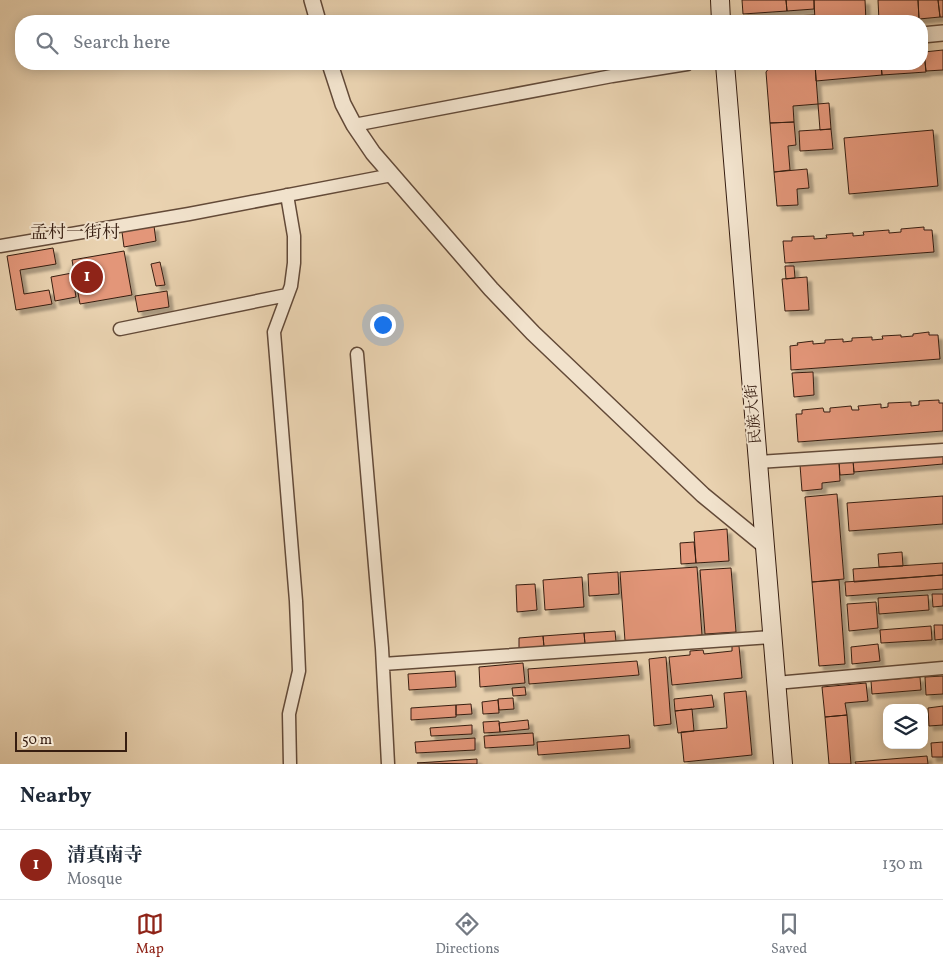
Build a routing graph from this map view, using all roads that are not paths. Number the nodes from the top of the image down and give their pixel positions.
1 (312, 0) edge
2 (720, 0) edge
3 (316, 15) edge
4 (721, 15) edge
5 (943, 33) edge
6 (928, 34) edge
7 (332, 70) edge
8 (650, 70) edge
9 (725, 70) edge
10 (354, 125) junction
11 (392, 175) junction
12 (287, 195) junction
13 (0, 246) edge
14 (287, 296) junction
15 (120, 330) dead end
16 (357, 354) dead end
17 (943, 450) edge
18 (757, 462) junction
19 (764, 545) junction
20 (772, 637) junction
21 (383, 664) junction
22 (943, 668) edge
23 (776, 683) junction
24 (290, 764) edge
25 (388, 764) edge
26 (783, 764) edge

1 - 3 street
2 - 4 main road
5 - 6 street
7 - 10 street
8 - 10 street
9 - 18 main road, 民族大街
10 - 11 street
11 - 12 street
11 - 19 street
12 - 13 street
12 - 14 street
14 - 15 street
14 - 24 street
16 - 21 street
17 - 18 street
18 - 19 main road, 民族大街
19 - 20 main road, 民族大街
20 - 21 street
20 - 23 main road, 民族大街
21 - 25 street
22 - 23 street
23 - 26 main road, 民族大街

